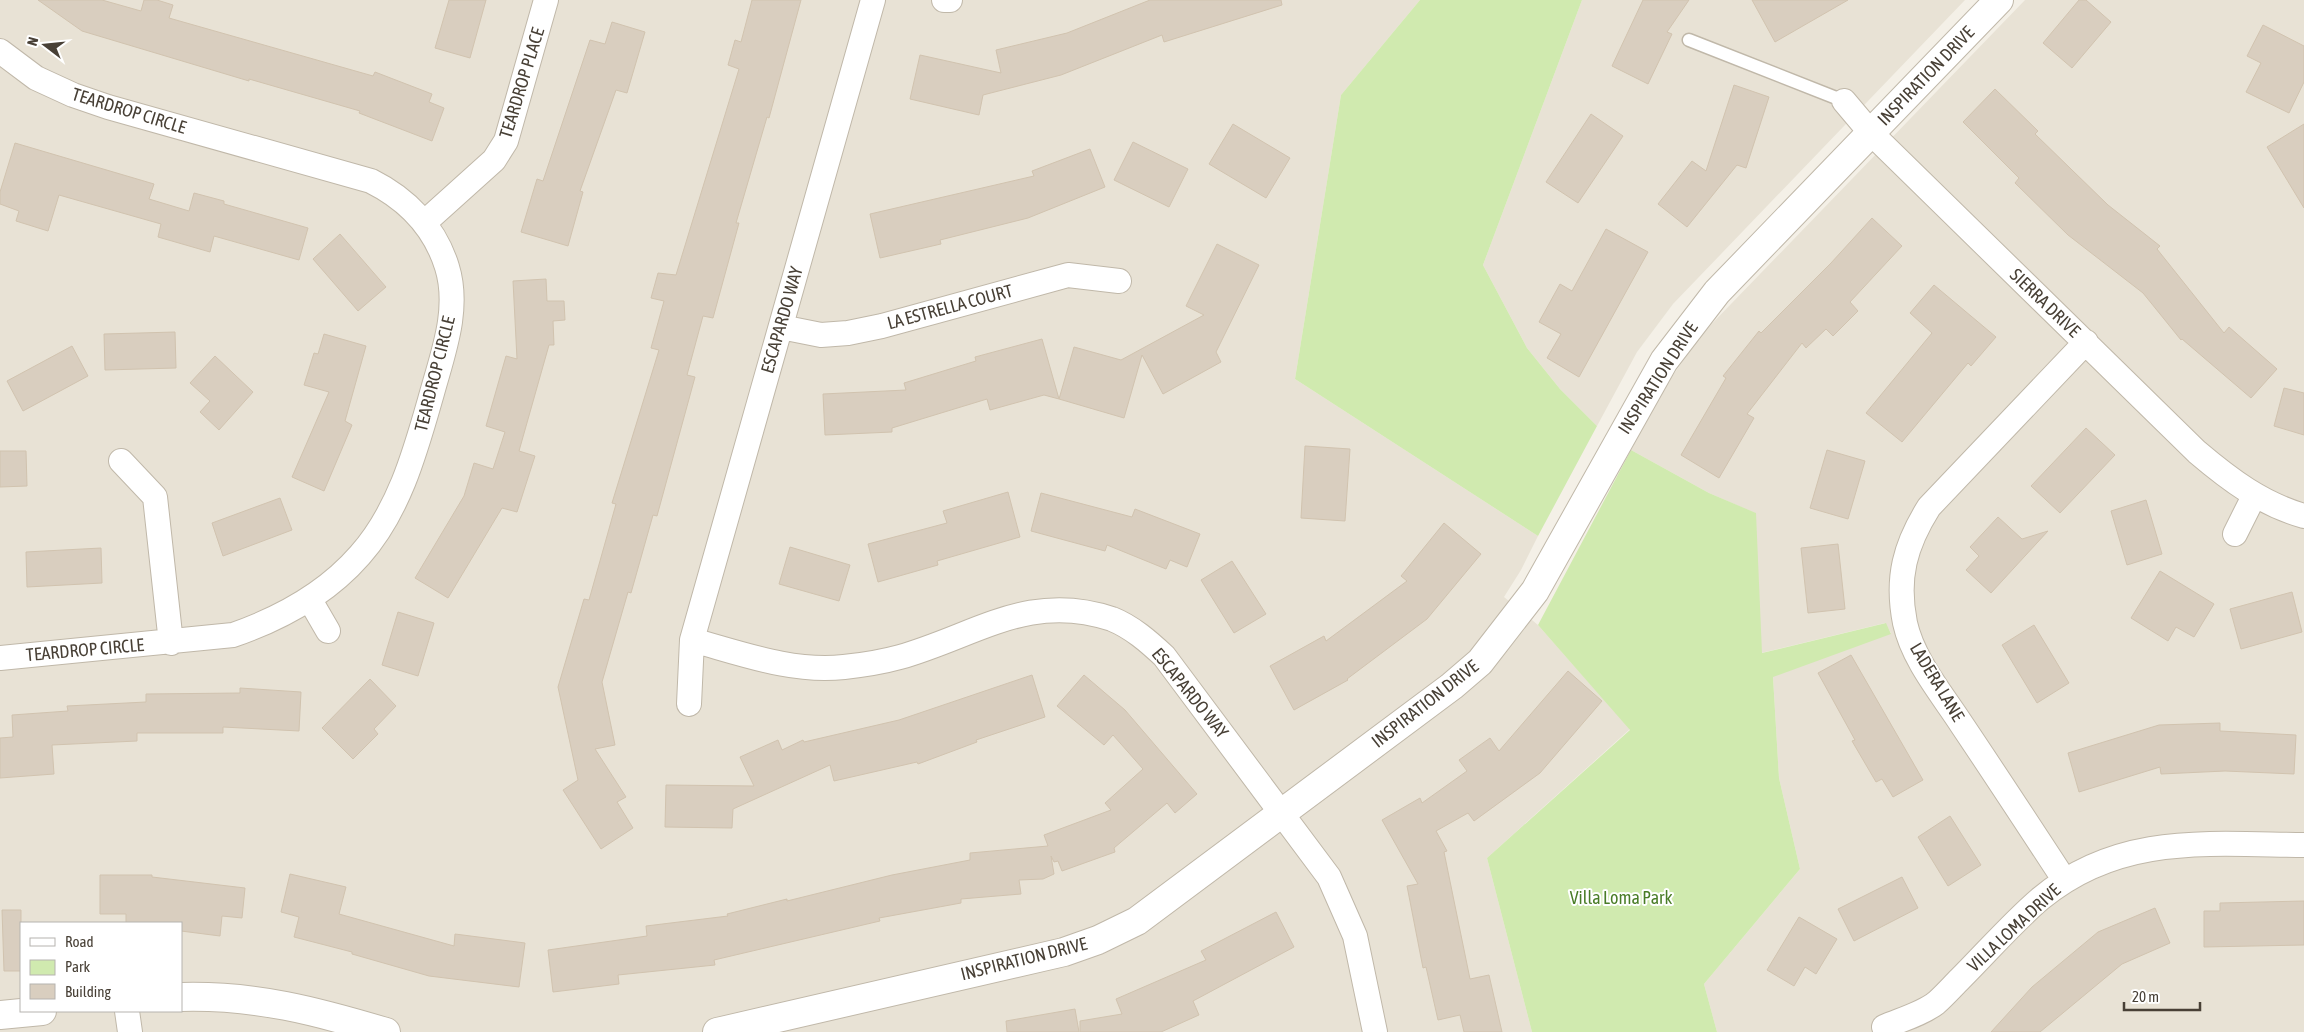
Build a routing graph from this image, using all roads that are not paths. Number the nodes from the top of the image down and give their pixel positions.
1 (546, 0) edge
2 (873, 0) edge
3 (944, 0) edge
4 (950, 0) edge
5 (1999, 0) edge
6 (1688, 40) dead end
7 (0, 51) edge
8 (1844, 101) joint
9 (1871, 133) junction
10 (424, 223) junction
11 (1119, 281) dead end
12 (780, 327) junction
13 (2086, 342) junction
14 (121, 461) dead end
15 (2254, 496) junction
16 (2304, 516) edge
17 (2235, 534) dead end
18 (310, 600) junction
19 (328, 631) dead end
20 (692, 640) junction
21 (171, 642) junction
22 (0, 658) edge
23 (689, 704) dead end
24 (1283, 813) junction
25 (2304, 845) edge
26 (2065, 881) junction
27 (182, 997) edge
28 (32, 1012) edge
29 (128, 1012) edge
30 (0, 1015) edge
31 (1884, 1027) dead end
32 (130, 1032) edge
33 (386, 1032) edge
34 (717, 1032) edge
35 (1375, 1032) edge

1 - 10 street, TEARDROP PLACE
2 - 12 street, ESCAPARDO WAY
3 - 4 street
5 - 9 street, INSPIRATION DRIVE
6 - 8 lane
7 - 10 street, TEARDROP CIRCLE
8 - 9 street, SIERRA DRIVE
9 - 13 street, SIERRA DRIVE
9 - 24 street, INSPIRATION DRIVE
10 - 18 street, TEARDROP CIRCLE
11 - 12 street, LA ESTRELLA COURT
12 - 20 street, ESCAPARDO WAY
13 - 15 street, SIERRA DRIVE
13 - 26 street, LADERA LANE
14 - 21 street
15 - 16 street, SIERRA DRIVE
15 - 17 street
18 - 19 street
18 - 21 street, TEARDROP CIRCLE
20 - 23 street, ESCAPARDO WAY
20 - 24 street, ESCAPARDO WAY
21 - 22 street, TEARDROP CIRCLE
24 - 34 street, INSPIRATION DRIVE
24 - 35 street, ESCAPARDO WAY
25 - 26 street, VILLA LOMA DRIVE
26 - 31 street, VILLA LOMA DRIVE
27 - 33 street
28 - 30 street
29 - 32 street

